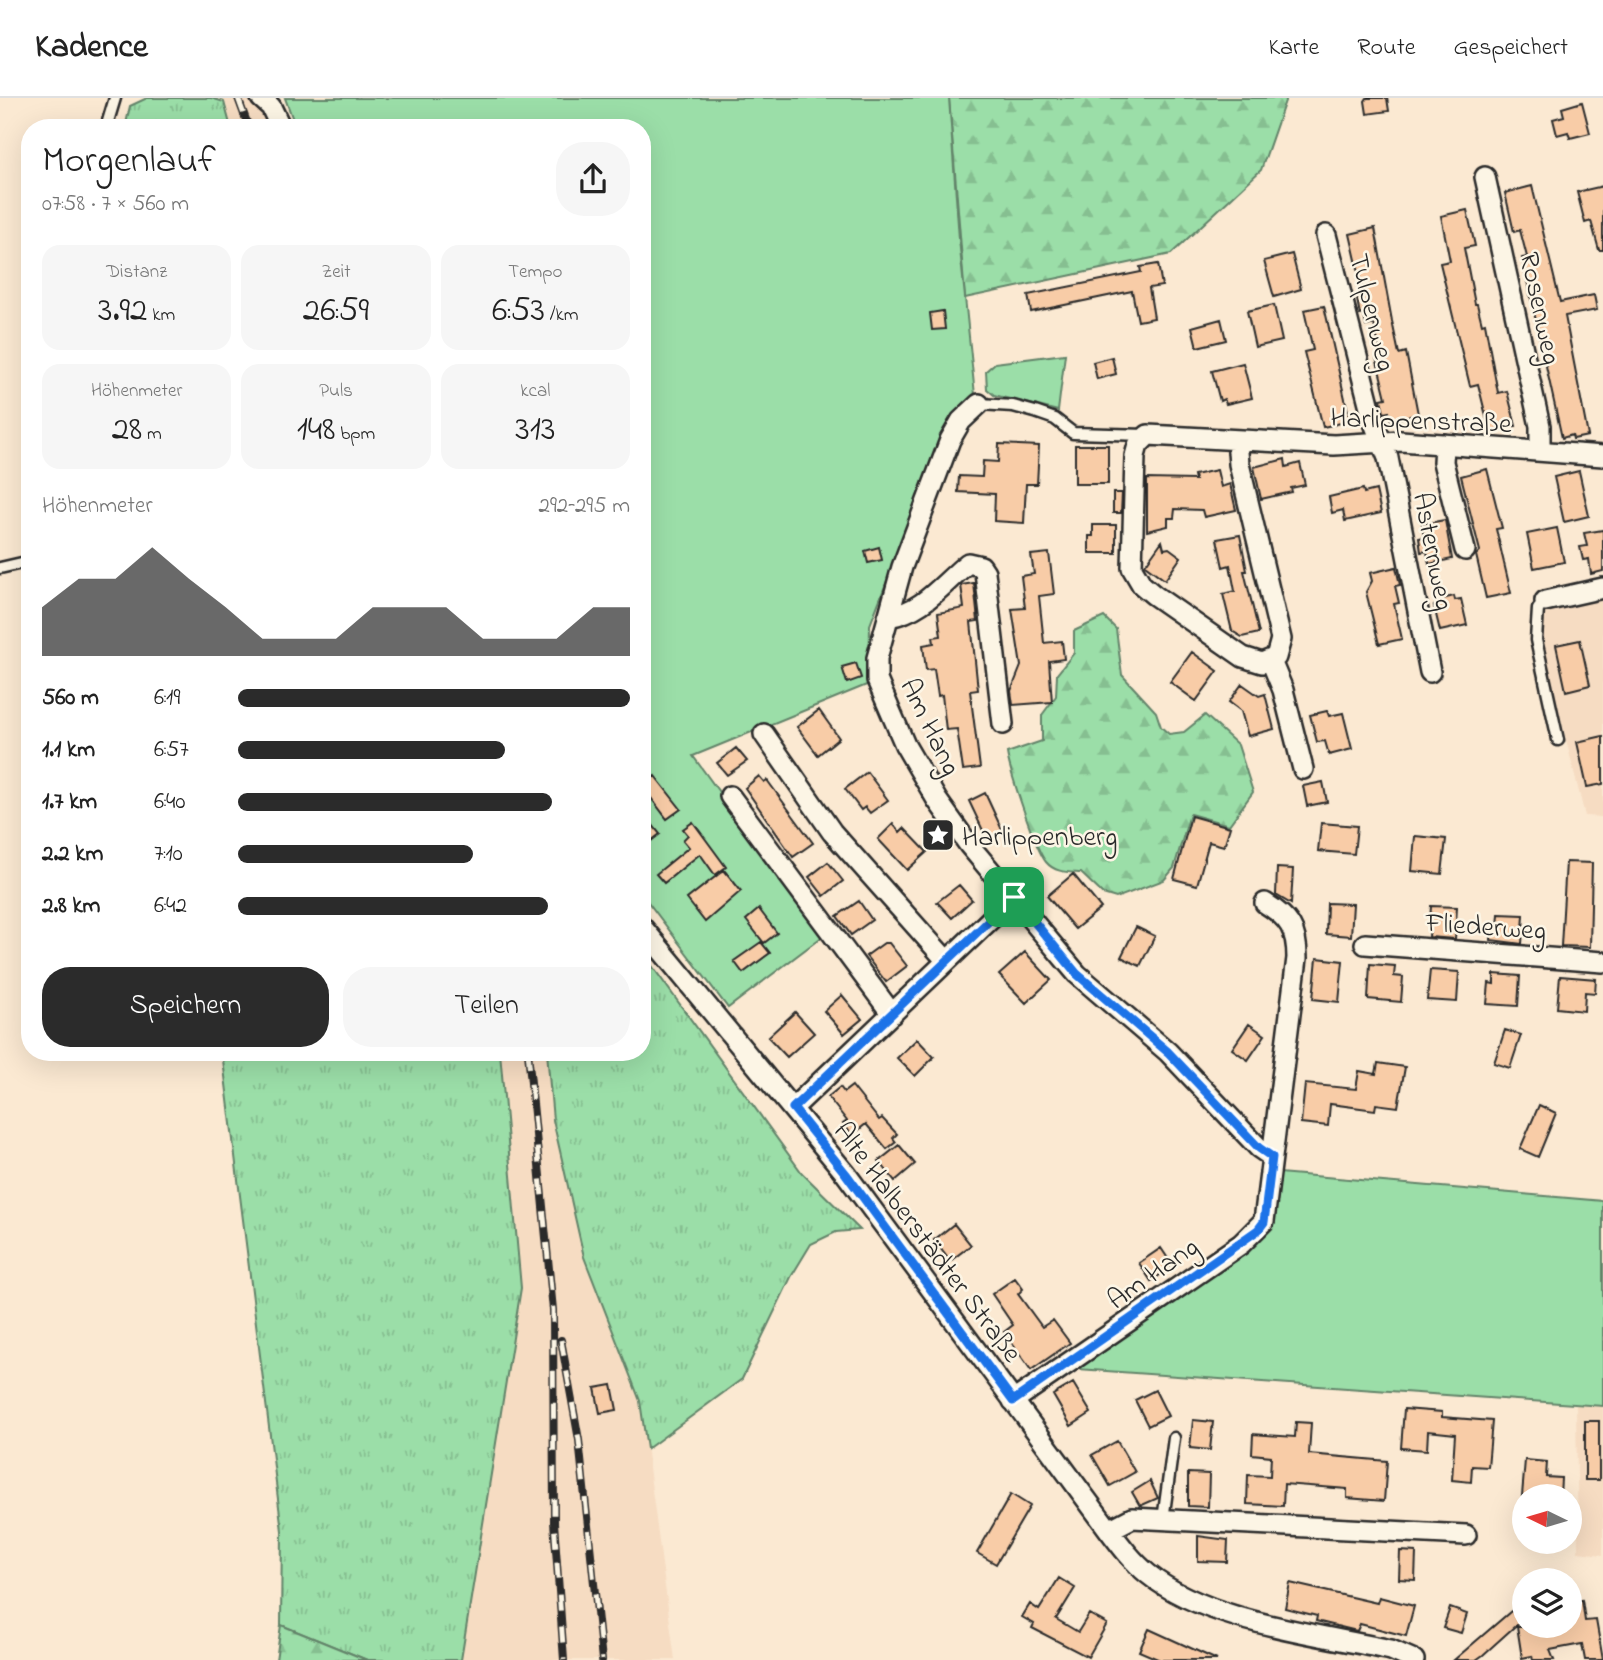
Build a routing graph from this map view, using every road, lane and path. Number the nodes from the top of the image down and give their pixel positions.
1 (115, 98) edge
2 (261, 98) edge
3 (109, 119) edge
4 (277, 119) edge
5 (1485, 177) dead end
6 (1326, 235) dead end
7 (979, 404) joint
8 (1148, 435) junction
9 (1237, 440) junction
10 (1382, 442) junction
11 (1444, 444) junction
12 (1540, 452) junction
13 (1603, 456) edge
14 (1465, 550) dead end
15 (21, 563) edge
16 (0, 568) edge
17 (1603, 588) edge
18 (1545, 601) joint
19 (888, 617) junction
20 (1270, 662) junction
21 (1430, 672) dead end
22 (1003, 724) dead end
23 (764, 734) dead end
24 (1558, 740) dead end
25 (1303, 769) dead end
26 (730, 796) dead end
27 (1014, 897) junction
28 (1265, 904) dead end
29 (651, 938) edge
30 (1364, 944) dead end
31 (946, 960) junction
32 (1603, 962) edge
33 (892, 1014) junction
34 (793, 1108) junction
35 (1272, 1157) junction
36 (1013, 1401) junction
37 (1174, 1438) dead end
38 (1163, 1520) junction
39 (1109, 1530) junction
40 (1466, 1535) dead end
41 (1414, 1660) edge

1 - 3 lane
2 - 4 street
5 - 12 street, Rosenweg
6 - 10 street, Tulpenweg
7 - 8 lane
7 - 19 street
8 - 9 street, Harlippenstraße
8 - 20 street
9 - 10 street, Harlippenstraße
9 - 20 street
10 - 11 street, Harlippenstraße
10 - 21 street, Asternweg
11 - 12 street, Harlippenstraße
11 - 14 street
12 - 13 street, Harlippenstraße
15 - 16 lane
17 - 18 street
18 - 24 lane
19 - 22 street
19 - 27 street, Am Hang
20 - 25 street
23 - 31 street
26 - 33 street
27 - 31 street
27 - 35 street, Am Hang
28 - 35 street, Am Hang
29 - 34 street, Alte Halberstädter Straße
30 - 32 street, Fliederweg
31 - 33 street
33 - 34 street
34 - 36 street, Alte Halberstädter Straße
35 - 36 street, Am Hang
36 - 39 street, Alte Halberstädter Straße
37 - 38 lane
38 - 39 street
38 - 40 street
39 - 41 street, Alte Halberstädter Straße

